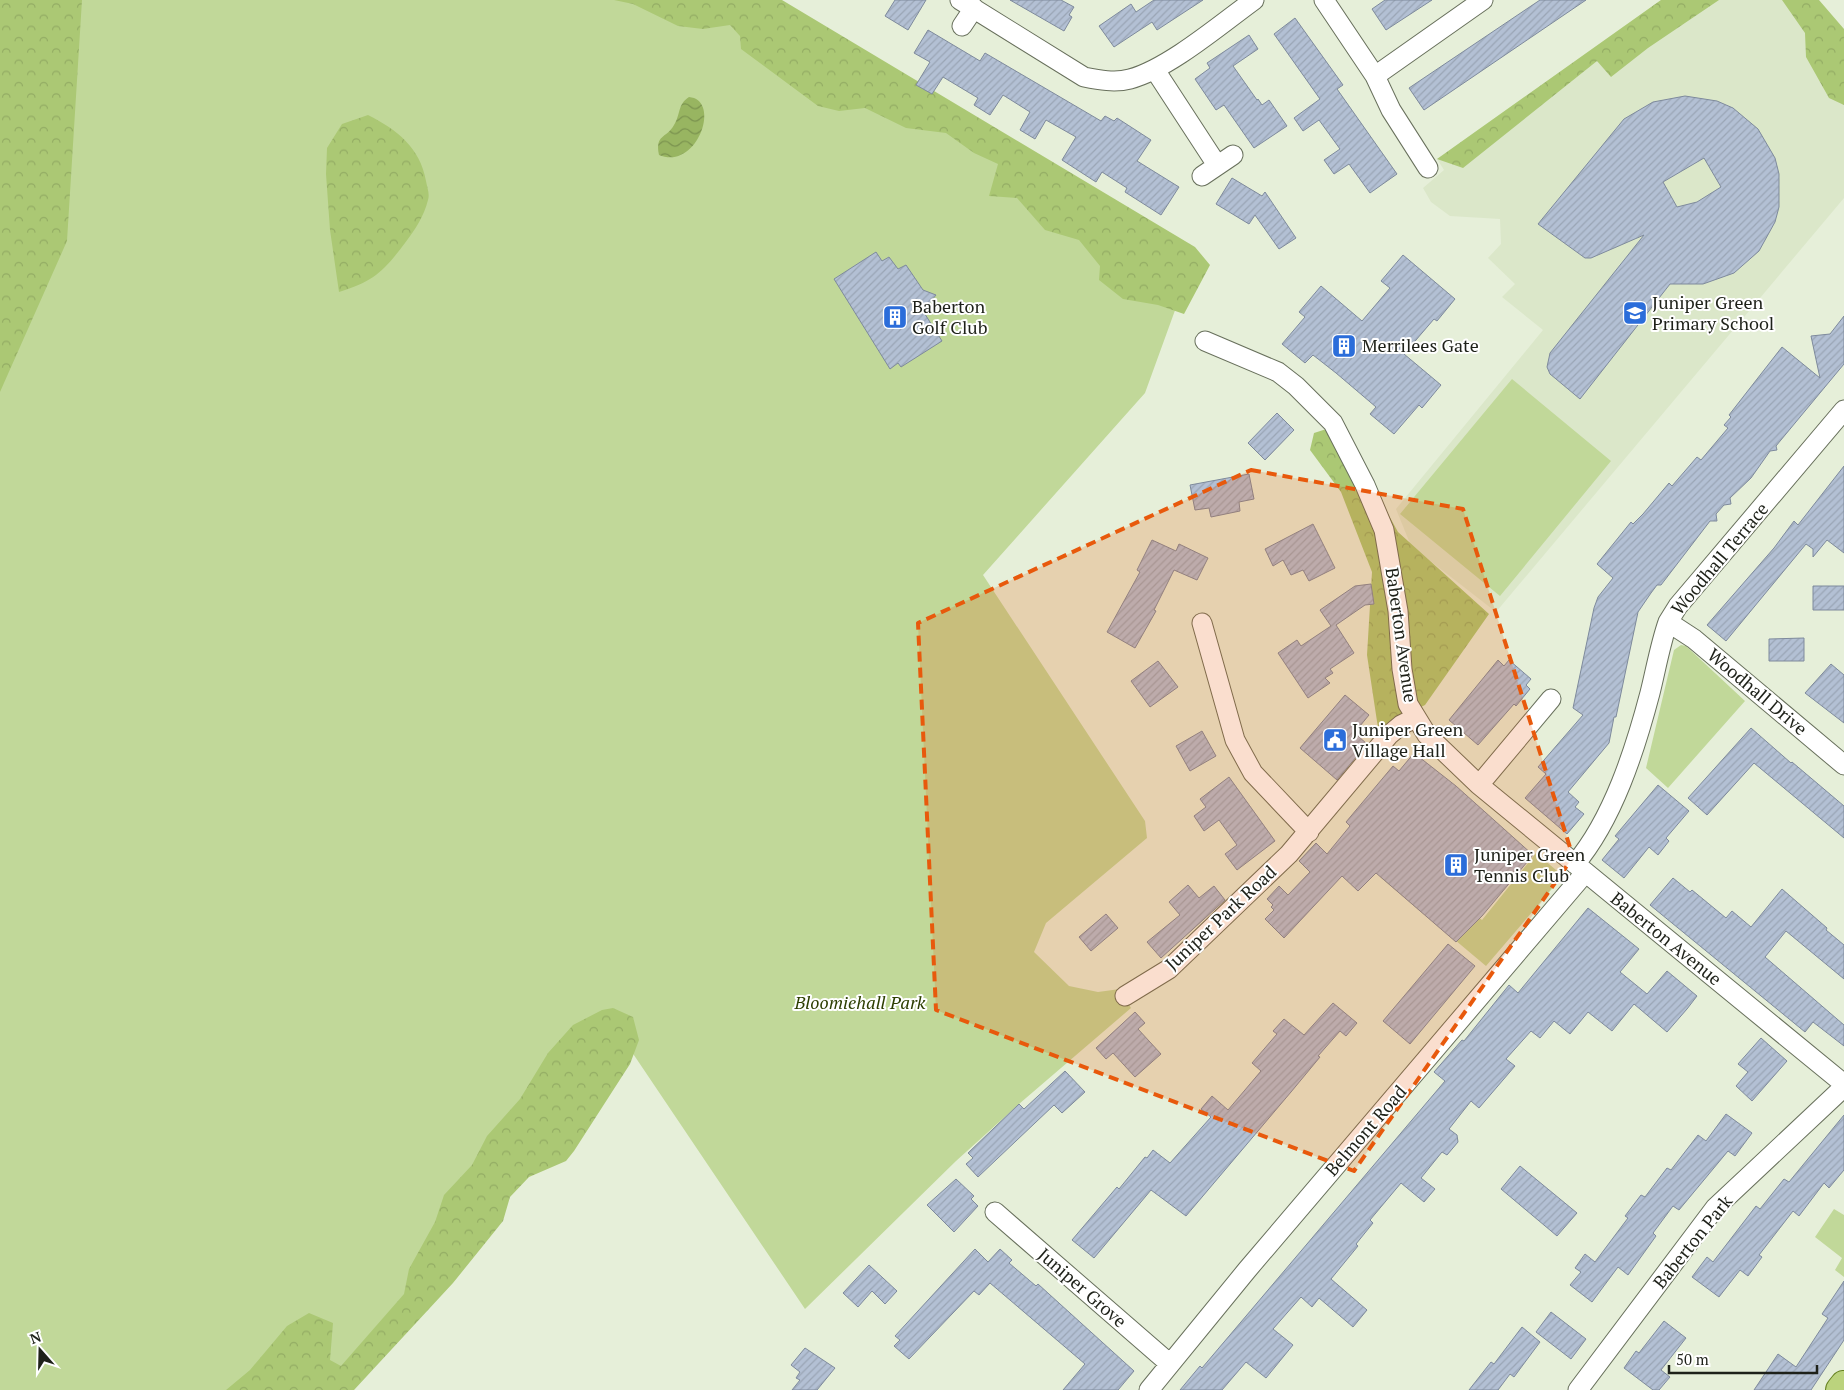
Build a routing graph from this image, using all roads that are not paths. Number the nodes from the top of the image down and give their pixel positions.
1 (1254, 0) edge
2 (1324, 0) edge
3 (1483, 0) edge
4 (967, 4) edge
5 (962, 26) dead end
6 (1154, 70) junction
7 (1375, 76) junction
8 (1233, 155) dead end
9 (1217, 165) junction
10 (1428, 168) dead end
11 (1202, 176) dead end
12 (1205, 341) dead end
13 (1844, 410) edge
14 (1668, 622) junction
15 (1202, 624) dead end
16 (1551, 699) dead end
17 (1415, 718) junction
18 (1844, 765) edge
19 (1479, 785) junction
20 (1309, 832) junction
21 (1580, 869) junction
22 (1125, 996) dead end
23 (1844, 1086) edge
24 (995, 1212) dead end
25 (1170, 1364) junction
26 (1844, 1385) edge
27 (1149, 1390) edge
28 (1578, 1390) edge
29 (1840, 1390) edge

1 - 6 street
2 - 7 street
3 - 7 street
4 - 5 street
4 - 6 street
6 - 9 street
7 - 10 street
8 - 9 street
9 - 11 street
12 - 17 street, Baberton Avenue
13 - 14 street, Woodhall Terrace
14 - 18 street, Woodhall Drive
14 - 21 street, Woodhall Terrace
15 - 20 street
16 - 19 street
17 - 19 street, Baberton Avenue
17 - 20 street, Juniper Park Road
19 - 21 street, Baberton Avenue
20 - 22 street, Juniper Park Road
21 - 23 street, Baberton Avenue
21 - 25 street, Belmont Road
23 - 28 street, Baberton Park
24 - 25 street, Juniper Grove
25 - 27 street, Belmont Road
26 - 29 main road

